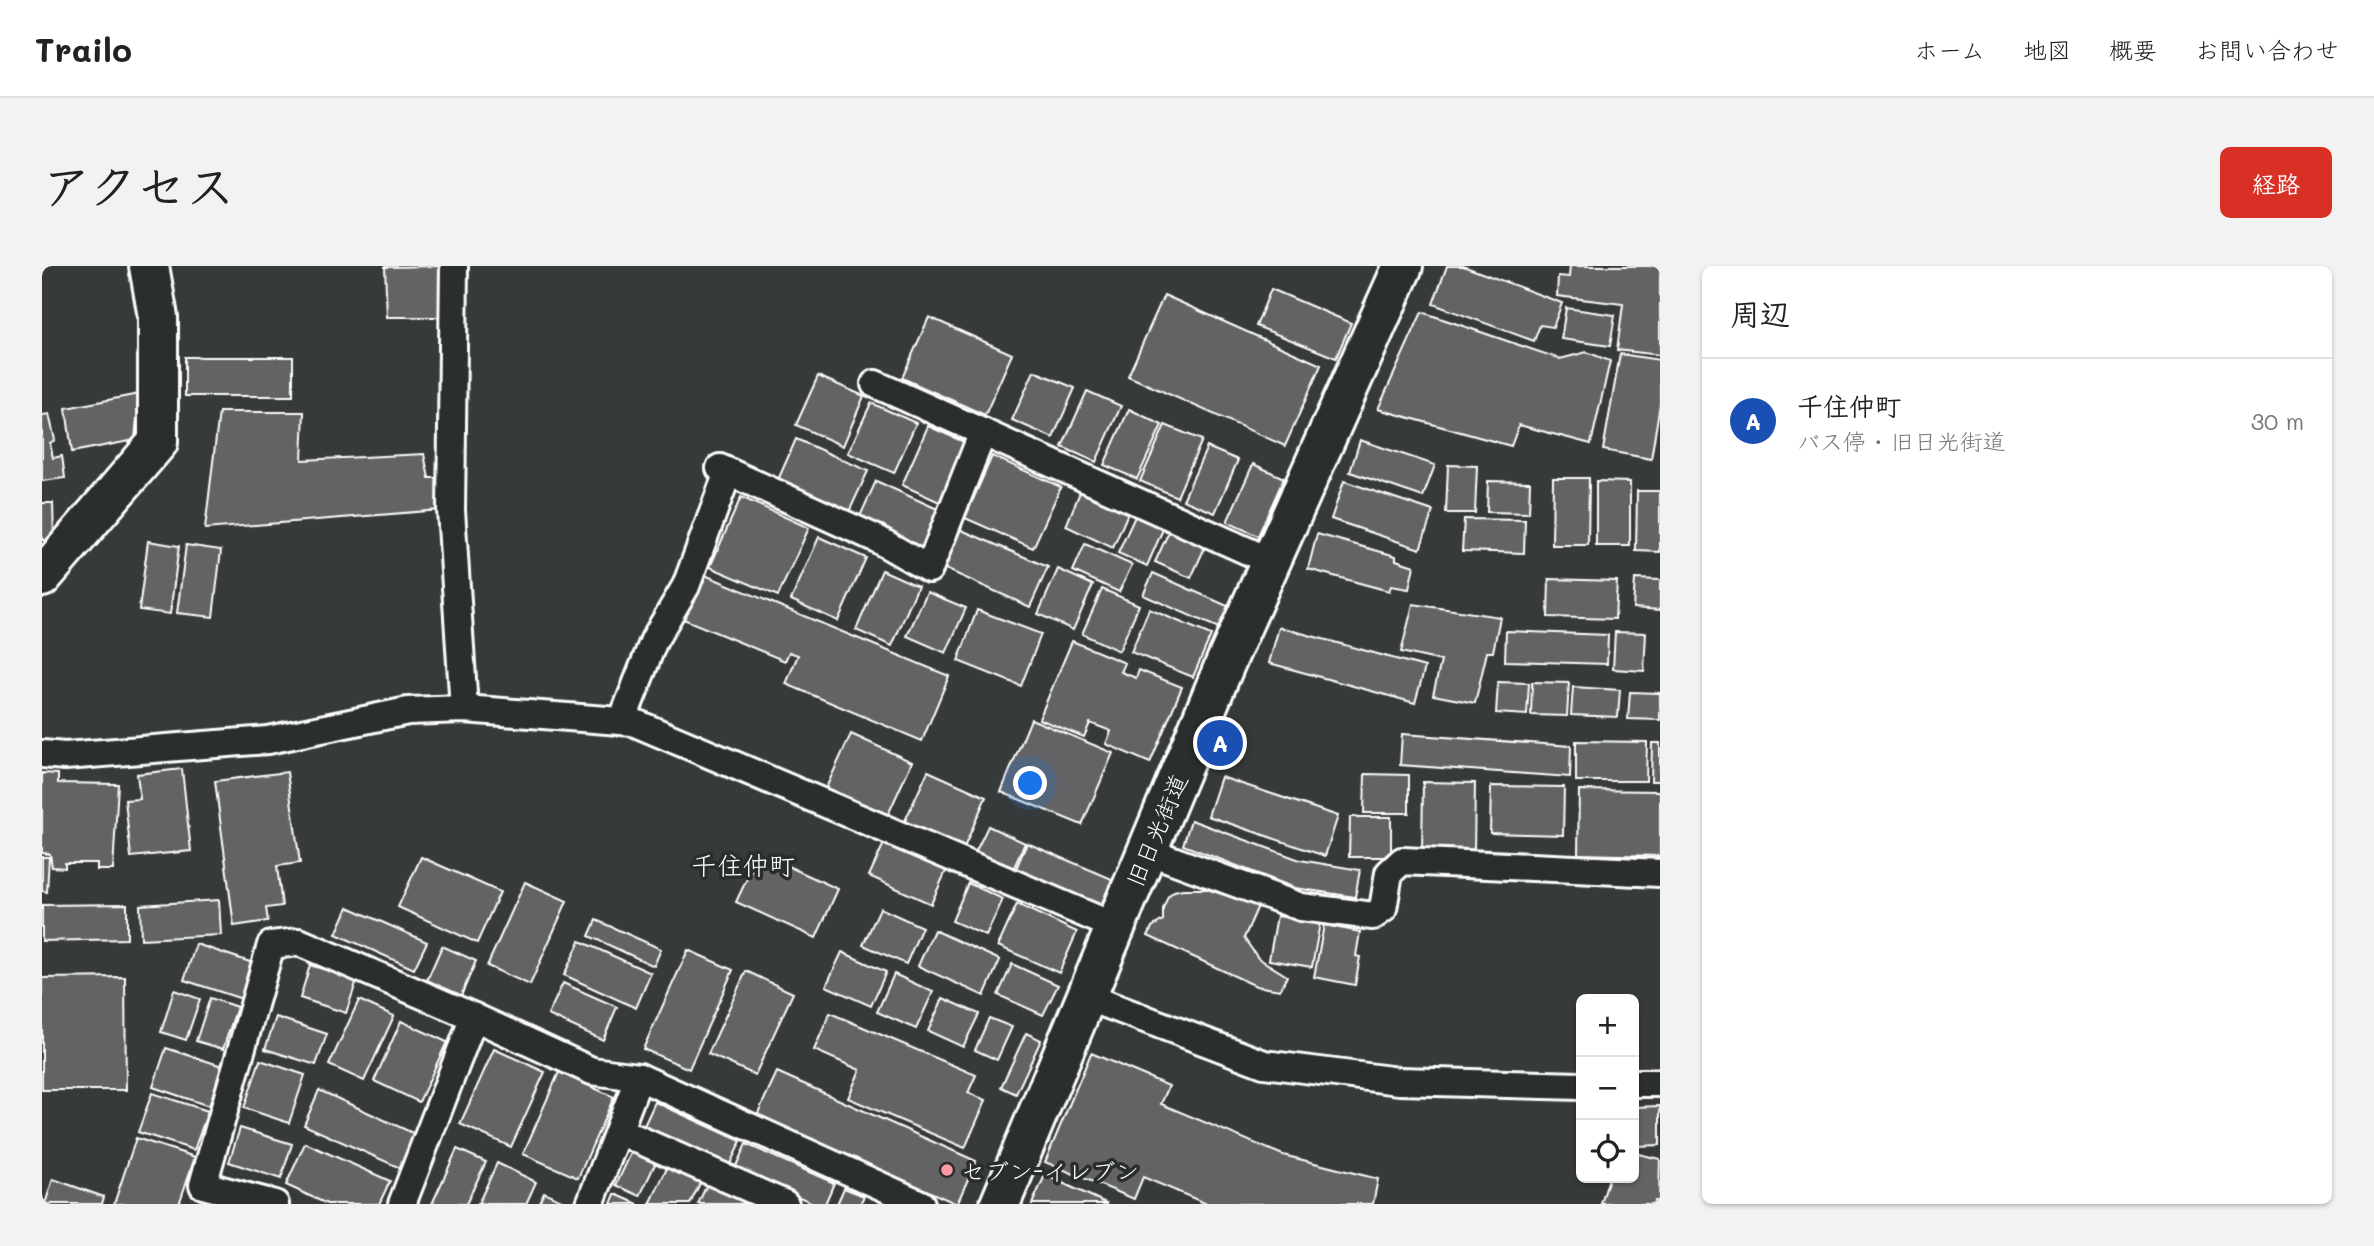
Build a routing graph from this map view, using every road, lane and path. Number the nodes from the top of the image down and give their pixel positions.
1 (149, 266) edge
2 (454, 266) edge
3 (1403, 266) edge
4 (875, 384) dead end
5 (983, 432) junction
6 (1272, 562) junction
7 (42, 576) edge
8 (464, 709) junction
9 (622, 722) junction
10 (42, 754) edge
11 (1148, 850) junction
12 (1660, 873) edge
13 (1116, 927) junction
14 (1087, 997) junction
15 (474, 1017) junction
16 (639, 1077) junction
17 (1639, 1083) edge
18 (1660, 1083) edge
19 (1576, 1086) edge
20 (619, 1131) junction
21 (275, 1204) edge
22 (402, 1204) edge
23 (590, 1204) edge
24 (785, 1204) edge
25 (921, 1204) edge
26 (1000, 1204) edge

1 - 7 street
2 - 8 lane
3 - 6 street, 旧日光街道
4 - 5 lane
5 - 6 lane
5 - 9 lane
6 - 11 street, 旧日光街道
8 - 9 lane
8 - 10 lane
9 - 13 lane
11 - 12 lane
11 - 13 street, 旧日光街道
13 - 14 street, 旧日光街道
14 - 19 lane
14 - 26 street, 旧日光街道
15 - 16 lane
15 - 21 lane
15 - 22 lane
16 - 20 lane
16 - 25 lane
17 - 18 lane
20 - 23 lane
20 - 24 lane

